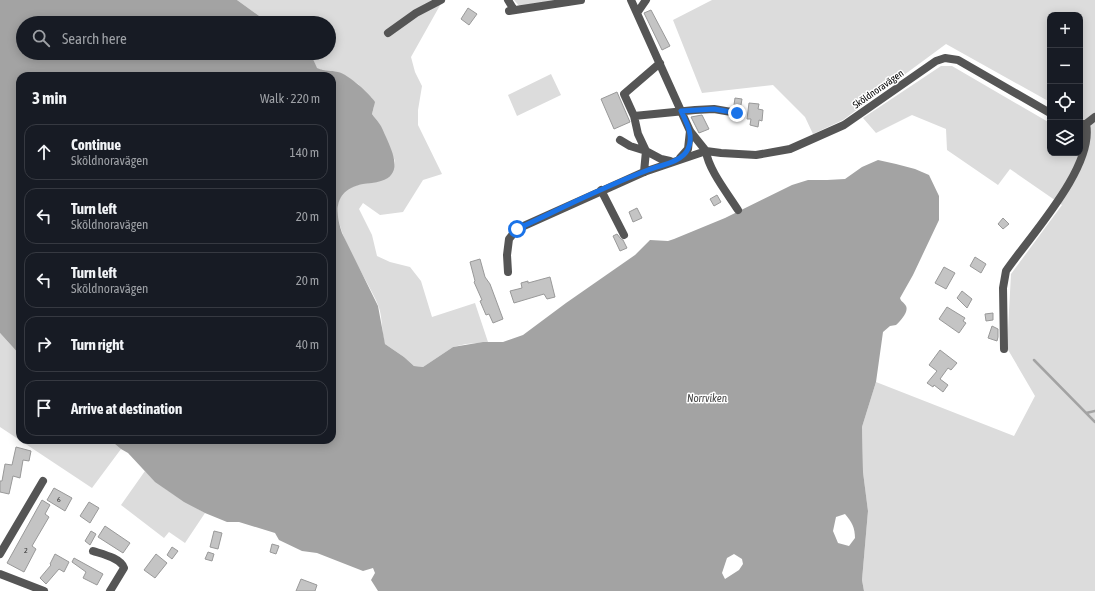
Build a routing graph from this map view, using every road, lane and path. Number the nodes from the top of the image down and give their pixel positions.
1 (441, 0) edge
2 (508, 0) edge
3 (581, 0) edge
4 (631, 0) edge
5 (646, 0) edge
6 (637, 13) junction
7 (388, 33) dead end
8 (660, 63) junction
9 (681, 111) junction
10 (1047, 111) edge
11 (737, 113) dead end
12 (634, 116) junction
13 (1095, 117) edge
14 (1083, 124) edge
15 (690, 131) junction
16 (620, 140) dead end
17 (646, 151) junction
18 (706, 151) junction
19 (680, 159) junction
20 (671, 162) junction
21 (644, 172) junction
22 (601, 190) junction
23 (738, 210) dead end
24 (624, 235) dead end
25 (508, 272) dead end
26 (1004, 349) dead end
27 (42, 481) dead end
28 (93, 551) dead end
29 (0, 554) edge
30 (0, 574) edge
31 (44, 591) edge
32 (110, 591) edge

1 - 7 street
2 - 3 street
4 - 6 street
5 - 6 street
6 - 8 street
8 - 9 street
8 - 12 street
9 - 11 street
9 - 12 street
9 - 15 street
10 - 18 street, Sköldnoravägen
12 - 17 street
13 - 14 street
14 - 26 street
15 - 18 street
15 - 19 street
16 - 17 street
17 - 20 street
17 - 21 street
18 - 19 street, Sköldnoravägen
18 - 23 street
19 - 20 street, Sköldnoravägen
20 - 21 street, Sköldnoravägen
21 - 22 street, Sköldnoravägen
22 - 24 street
22 - 25 street, Sköldnoravägen
27 - 29 street
28 - 32 street
30 - 31 street

